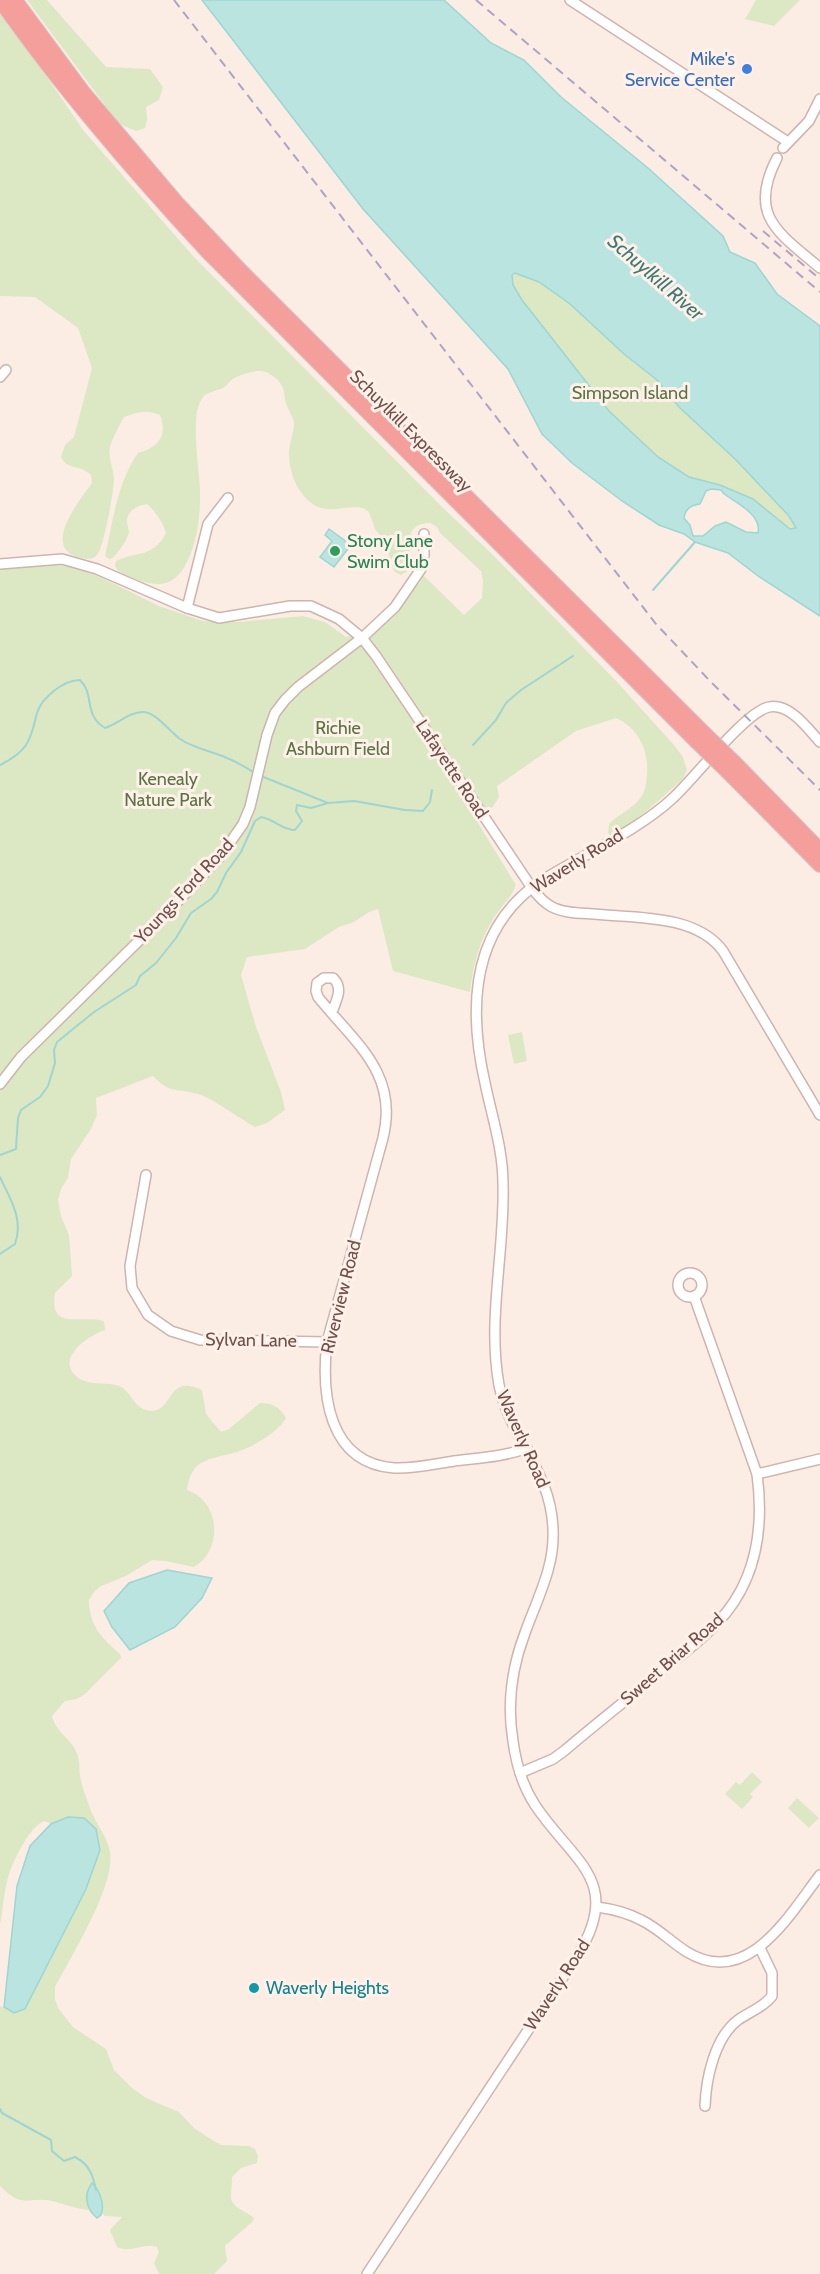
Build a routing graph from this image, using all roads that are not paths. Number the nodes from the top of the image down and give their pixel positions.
1 (0, 0) edge
2 (15, 0) edge
3 (570, 0) edge
4 (820, 99) edge
5 (777, 158) dead end
6 (820, 268) edge
7 (228, 498) dead end
8 (424, 534) dead end
9 (0, 564) edge
10 (564, 601) junction
11 (187, 608) junction
12 (362, 638) junction
13 (820, 742) edge
14 (732, 768) junction
15 (820, 850) edge
16 (820, 865) edge
17 (532, 888) junction
18 (332, 1012) dead end
19 (0, 1084) edge
20 (820, 1115) edge
21 (146, 1174) dead end
22 (694, 1296) dead end
23 (327, 1342) junction
24 (527, 1448) junction
25 (820, 1459) edge
26 (757, 1474) junction
27 (520, 1773) junction
28 (820, 1875) edge
29 (597, 1907) junction
30 (760, 1948) junction
31 (705, 2106) dead end
32 (367, 2274) edge

1 - 10 highway, Schuylkill Expressway
2 - 10 highway, Schuylkill Expressway
3 - 4 street
5 - 6 street
7 - 11 street
8 - 12 street, Youngs Ford Road
9 - 11 street, Lafayette Road
10 - 14 highway, Schuylkill Expressway, bridge
11 - 12 street, Lafayette Road
12 - 17 street, Lafayette Road
12 - 19 street, Youngs Ford Road
13 - 17 street, Waverly Road
14 - 15 highway, Schuylkill Expressway
14 - 16 highway, Schuylkill Expressway
17 - 20 street, Lafayette Road
17 - 24 street, Waverly Road
18 - 23 street, Riverview Road
21 - 23 street, Sylvan Lane
22 - 26 street, Sweet Briar Road
23 - 24 street, Riverview Road
24 - 27 street, Waverly Road
25 - 26 street
26 - 27 street, Sweet Briar Road
27 - 29 street, Waverly Road
28 - 30 street
29 - 30 street
29 - 32 street, Waverly Road
30 - 31 street

